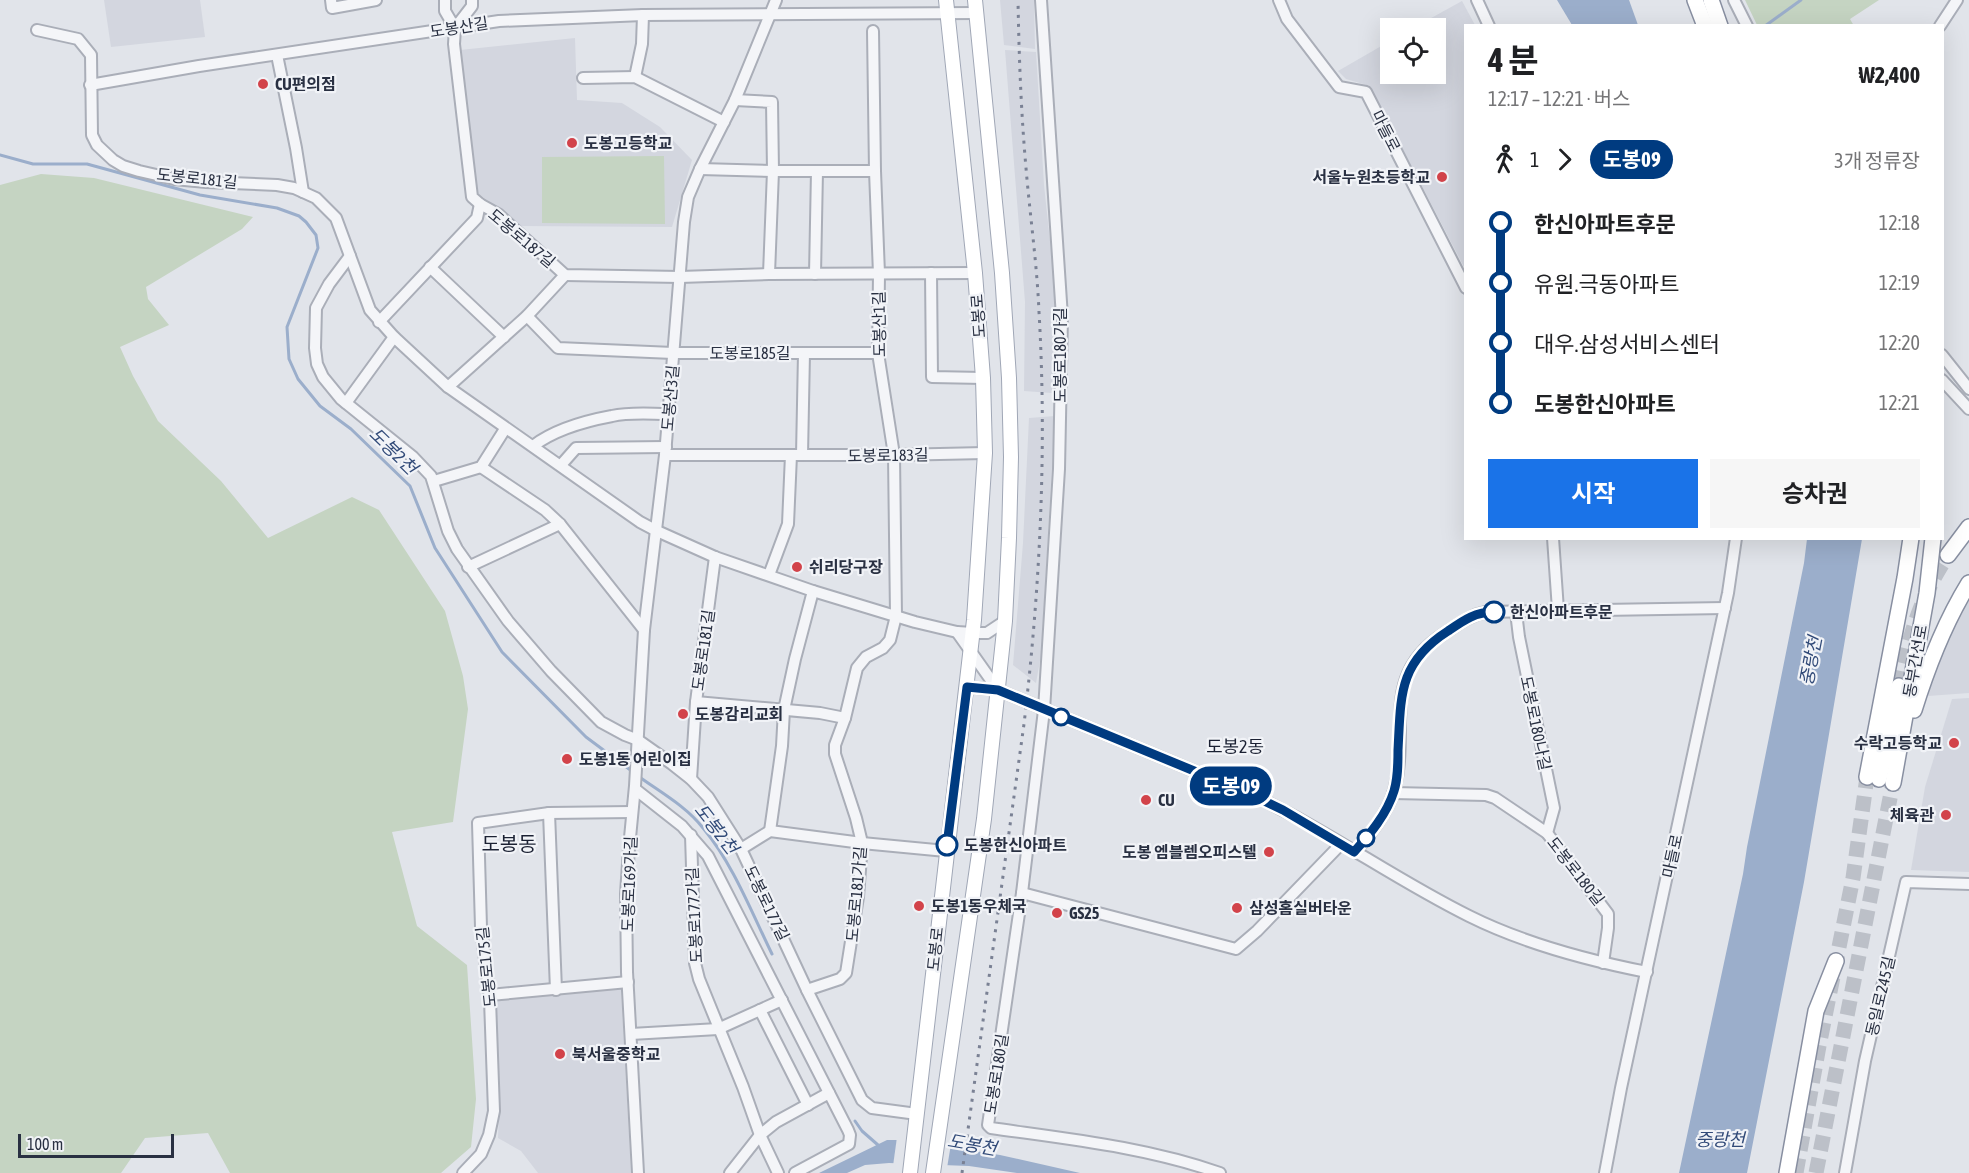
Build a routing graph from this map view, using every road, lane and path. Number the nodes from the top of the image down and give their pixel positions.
1 (331, 0) edge
2 (370, 0) edge
3 (376, 0) edge
4 (445, 0) edge
5 (472, 0) edge
6 (776, 0) edge
7 (1041, 0) edge
8 (1279, 0) edge
9 (1477, 0) edge
10 (1695, 0) edge
11 (1711, 0) edge
12 (1734, 0) edge
13 (1957, 0) edge
14 (947, 7) edge
15 (976, 7) edge
16 (770, 13) junction
17 (643, 15) junction
18 (1488, 24) edge
19 (1704, 24) edge
20 (1719, 24) edge
21 (1746, 24) edge
22 (1942, 24) edge
23 (455, 28) junction
24 (37, 30) dead end
25 (873, 31) dead end
26 (277, 55) junction
27 (635, 76) junction
28 (583, 78) dead end
29 (90, 85) junction
30 (735, 100) junction
31 (724, 122) junction
32 (700, 169) junction
33 (773, 171) junction
34 (818, 171) junction
35 (875, 171) junction
36 (303, 192) junction
37 (480, 204) junction
38 (350, 256) junction
39 (430, 267) junction
40 (931, 273) junction
41 (975, 273) junction
42 (769, 274) junction
43 (815, 274) junction
44 (879, 274) junction
45 (565, 275) junction
46 (680, 277) junction
47 (1464, 284) edge
48 (527, 316) junction
49 (380, 322) junction
50 (394, 337) junction
51 (504, 337) junction
52 (674, 353) junction
53 (804, 353) junction
54 (878, 353) junction
55 (1944, 358) edge
56 (983, 378) junction
57 (1944, 382) edge
58 (448, 387) junction
59 (1969, 389) edge
60 (345, 403) junction
61 (1969, 409) edge
62 (668, 414) junction
63 (505, 429) junction
64 (533, 446) junction
65 (665, 451) junction
66 (985, 453) junction
67 (797, 455) junction
68 (894, 455) junction
69 (561, 465) junction
70 (481, 467) junction
71 (434, 481) junction
72 (560, 524) junction
73 (1969, 527) edge
74 (657, 531) junction
75 (1553, 540) edge
76 (1736, 540) edge
77 (1911, 540) edge
78 (1933, 540) edge
79 (1948, 555) tunnel mouth
80 (715, 556) junction
81 (468, 567) junction
82 (769, 575) junction
83 (1969, 583) edge
84 (813, 591) junction
85 (1725, 608) junction
86 (1558, 610) junction
87 (1516, 612) junction
88 (896, 615) junction
89 (1005, 621) junction
90 (644, 630) junction
91 (957, 632) junction
92 (973, 633) junction
93 (971, 653) junction
94 (1899, 686) tunnel mouth
95 (967, 687) junction
96 (998, 690) junction
97 (696, 702) junction
98 (784, 710) junction
99 (1044, 710) junction
100 (845, 718) junction
101 (637, 743) junction
102 (1897, 761) junction
103 (691, 779) junction
104 (1880, 780) junction
105 (635, 788) junction
106 (1393, 793) junction
107 (632, 812) junction
108 (549, 813) junction
109 (770, 831) junction
110 (1547, 833) junction
111 (691, 835) junction
112 (862, 843) junction
113 (1341, 844) junction
114 (741, 849) junction
115 (946, 851) junction
116 (1354, 852) junction
117 (1969, 884) edge
118 (1022, 893) junction
119 (1836, 961) dead end
120 (1603, 963) junction
121 (1647, 972) junction
122 (628, 982) junction
123 (556, 990) junction
124 (807, 990) junction
125 (490, 994) junction
126 (782, 1000) junction
127 (760, 1010) junction
128 (718, 1029) junction
129 (631, 1034) junction
130 (829, 1093) junction
131 (808, 1105) junction
132 (917, 1117) junction
133 (760, 1135) junction
134 (463, 1173) edge
135 (638, 1173) edge
136 (730, 1173) edge
137 (778, 1173) edge
138 (795, 1173) edge
139 (910, 1173) edge
140 (933, 1173) edge
141 (1220, 1173) edge
142 (1605, 1173) edge
143 (1787, 1173) edge
144 (1845, 1173) edge

1 - 2 street
2 - 3 street
4 - 23 street, 도봉로187길
5 - 23 street
6 - 16 street, 도봉산3길
7 - 99 street, 도봉로180가길
8 - 47 street, 마들로
9 - 18 street
10 - 19 highway
11 - 20 highway
12 - 21 street
13 - 22 street
14 - 15 street, 도봉산길
14 - 16 street, 도봉산길
14 - 41 main road, 도봉로
15 - 89 main road, 도봉로
16 - 17 street, 도봉산길
16 - 30 street, 도봉산3길
17 - 23 street, 도봉산길
17 - 27 street
23 - 26 street, 도봉산길
23 - 37 street, 도봉로187길
24 - 29 street, 도봉로181길
25 - 35 street, 도봉산1길
26 - 29 street, 도봉산길
26 - 36 street
27 - 28 street
27 - 31 street
29 - 36 street, 도봉로181길
30 - 31 street, 도봉산3길
30 - 33 street
31 - 32 street, 도봉산3길
32 - 33 street
32 - 46 street, 도봉산3길
33 - 34 street
33 - 42 street
34 - 35 street
34 - 43 street
35 - 44 street, 도봉산1길
36 - 38 street, 도봉로181길
37 - 39 street
37 - 45 street, 도봉로187길
38 - 49 street, 도봉로181길
38 - 60 street, 도봉로177길
39 - 49 street
39 - 51 street
40 - 41 street, 도봉로187길
40 - 44 street, 도봉로187길
40 - 56 street
41 - 56 main road, 도봉로
42 - 43 street, 도봉로187길
42 - 46 street, 도봉로187길
43 - 44 street, 도봉로187길
44 - 54 street, 도봉산1길
45 - 46 street, 도봉로187길
45 - 48 street
46 - 52 street, 도봉산3길
48 - 51 street
48 - 52 street, 도봉로185길
49 - 50 street, 도봉로181길
50 - 58 street, 도봉로181길
50 - 60 street
51 - 58 street
52 - 53 street, 도봉로185길
52 - 62 street, 도봉산3길
53 - 54 street, 도봉로185길
53 - 67 street
54 - 68 street, 도봉산1길
55 - 59 street
56 - 66 main road, 도봉로
57 - 61 street
58 - 63 street, 도봉로181길
60 - 71 street, 도봉로177길
62 - 64 street
62 - 65 street, 도봉산3길
63 - 64 street, 도봉로181길
63 - 70 street
64 - 69 street, 도봉로181길
65 - 67 street, 도봉로183길
65 - 69 street
65 - 74 street, 도봉산3길
66 - 68 street, 도봉로183길
66 - 92 main road, 도봉로
67 - 68 street, 도봉로183길
67 - 82 street
68 - 88 street, 도봉산1길
69 - 74 street, 도봉로181길
70 - 71 street
70 - 72 street
71 - 81 street, 도봉로177길
72 - 81 street
72 - 90 street
73 - 79 highway
74 - 80 street, 도봉로181길
74 - 90 street, 도봉산3길
75 - 86 street
76 - 85 street, 마들로
77 - 104 highway, 동부간선로
78 - 102 highway, 동부간선로
80 - 82 street, 도봉로181길
80 - 97 street, 도봉로181길
81 - 101 street, 도봉로177길
82 - 84 street, 도봉로181길
83 - 102 highway
84 - 88 street, 도봉로181길
84 - 98 street
85 - 86 street
85 - 121 street, 마들로
86 - 87 street
87 - 106 street
87 - 110 street, 도봉로180나길
88 - 91 street, 도봉로181길
88 - 100 street, 도봉로181가길
89 - 92 street
89 - 96 main road, 도봉로
90 - 101 street, 도봉산3길
91 - 92 street
91 - 93 street
92 - 93 main road, 도봉로
93 - 95 main road, 도봉로
93 - 96 street
94 - 104 highway
95 - 96 street
95 - 115 main road, 도봉로
96 - 99 street
96 - 140 main road, 도봉로
97 - 98 street
97 - 103 street, 도봉로181길
98 - 100 street
98 - 109 street
99 - 113 street
99 - 118 street, 도봉로180길
100 - 112 street, 도봉로181가길
101 - 103 street, 도봉로177길
101 - 105 street, 도봉로169가길
102 - 104 highway, 동부간선로
103 - 114 street, 도봉로177길
105 - 107 street, 도봉로169가길
105 - 111 street, 도봉로177길
106 - 110 street, 도봉로180길
106 - 116 street
107 - 108 street, 도봉로175길
107 - 122 street, 도봉로169가길
108 - 123 street
108 - 125 street, 도봉로175길
109 - 112 street
109 - 114 street
110 - 120 street, 도봉로180길
111 - 126 street, 도봉로177길
111 - 128 street, 도봉로177가길
112 - 115 street
112 - 124 street, 도봉로181가길
113 - 116 street
113 - 118 street
114 - 124 street, 도봉로177길
115 - 132 main road, 도봉로
116 - 120 street
117 - 144 street, 동일로245길
118 - 141 street, 도봉로180길
119 - 143 highway
120 - 121 street
121 - 142 street, 마들로
122 - 123 street
122 - 129 street, 도봉로169가길
123 - 125 street
124 - 132 street, 도봉로177길
125 - 134 street, 도봉로175길
126 - 127 street
126 - 130 street, 도봉로177길
127 - 128 street
127 - 131 street
128 - 129 street
128 - 133 street, 도봉로177가길
129 - 135 street, 도봉로169가길
130 - 131 street
130 - 138 street, 도봉로177길
131 - 133 street
132 - 139 main road, 도봉로
133 - 136 street
133 - 137 street, 도봉로177가길

